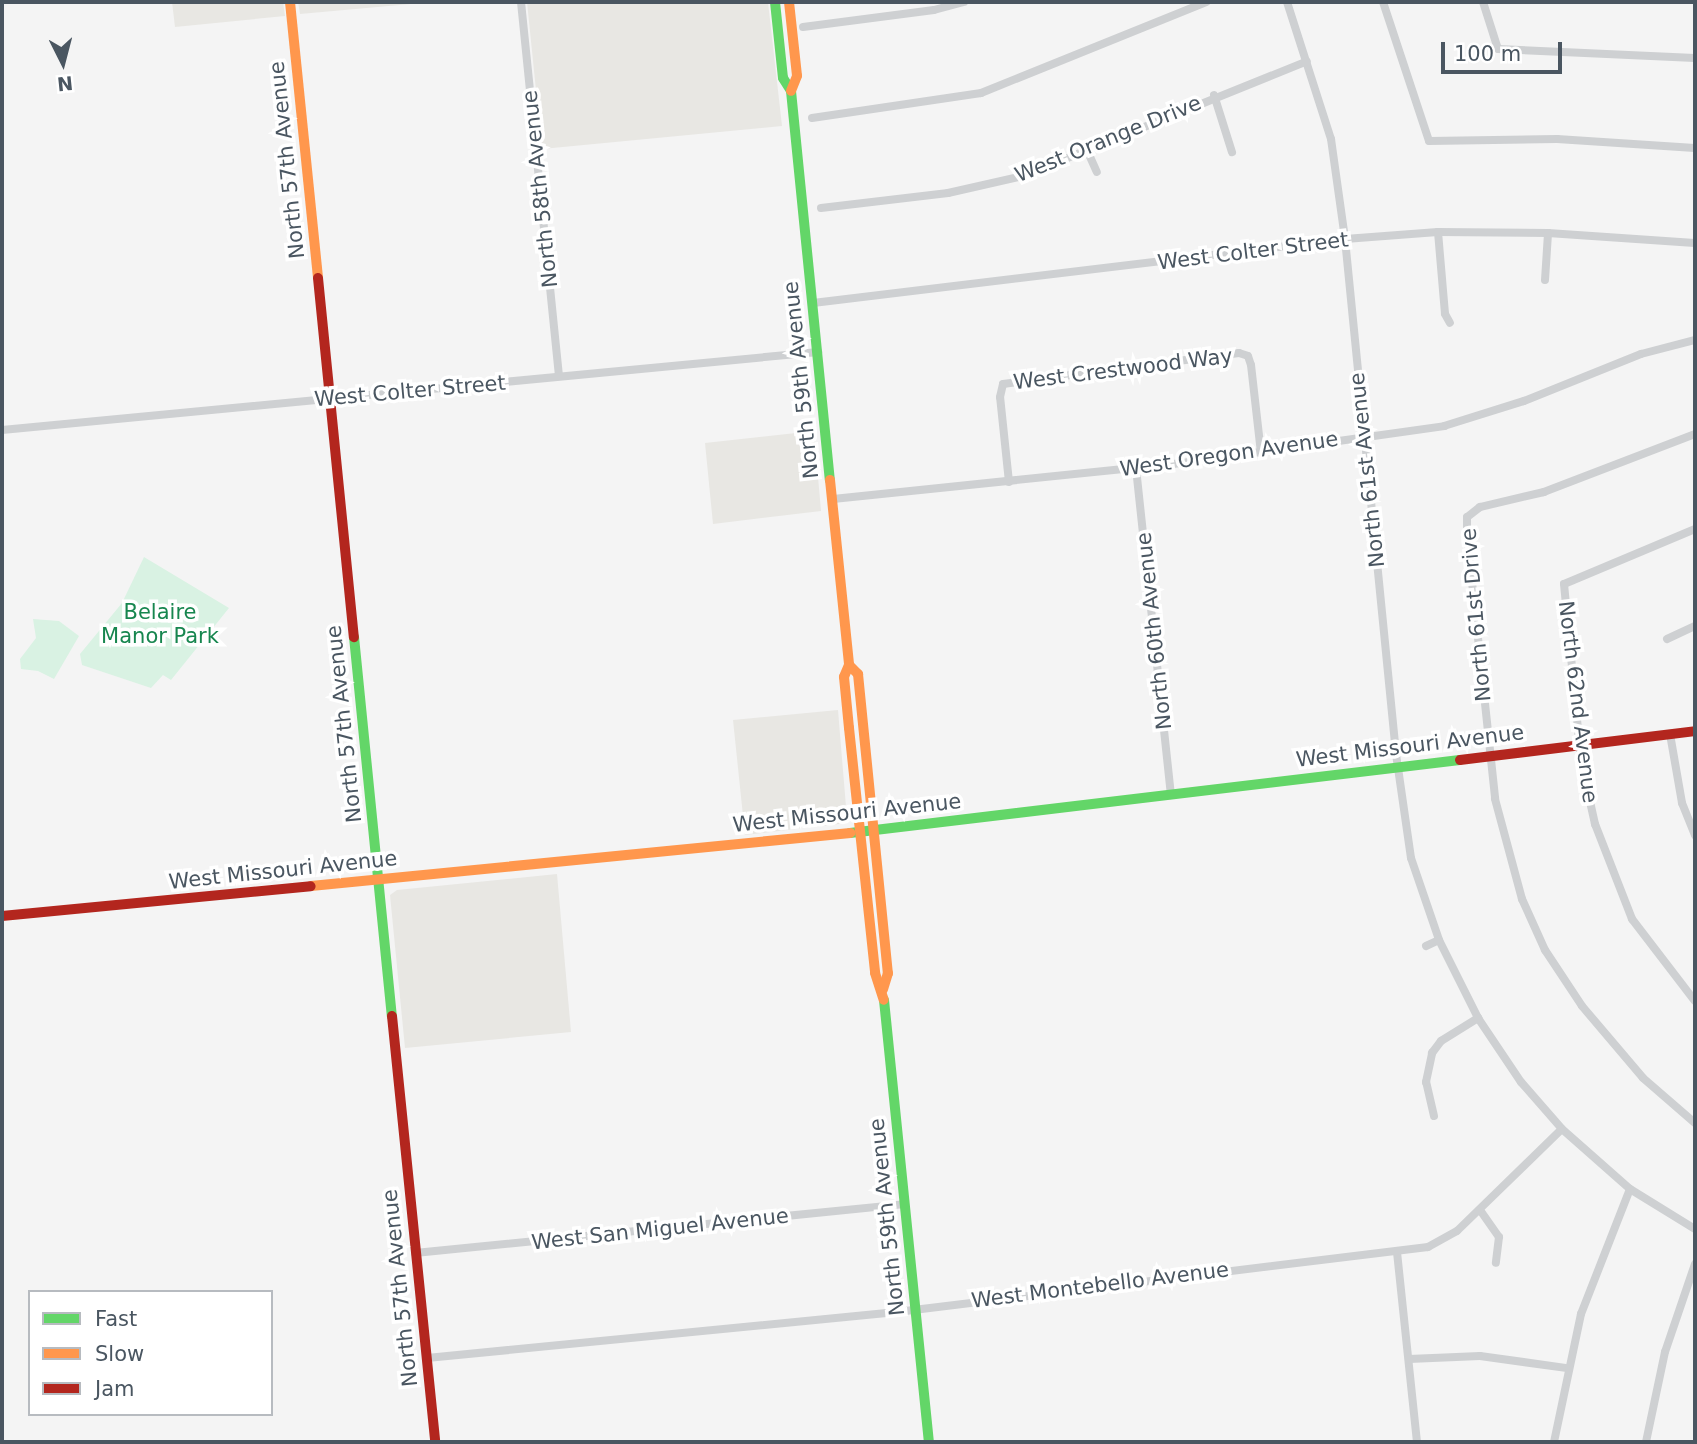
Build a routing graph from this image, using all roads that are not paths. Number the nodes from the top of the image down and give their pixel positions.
1 (290, 2) edge
2 (521, 2) edge
3 (775, 2) edge
4 (789, 2) edge
5 (964, 2) edge
6 (1206, 2) edge
7 (1287, 2) edge
8 (1383, 2) edge
9 (1483, 2) edge
10 (803, 27) dead end
11 (1695, 58) edge
12 (1307, 61) junction
13 (791, 91) junction
14 (1214, 95) junction
15 (812, 118) dead end
16 (1695, 148) edge
17 (1087, 150) junction
18 (1232, 152) dead end
19 (1097, 172) dead end
20 (821, 208) dead end
21 (1438, 232) junction
22 (1548, 233) junction
23 (1345, 239) junction
24 (1695, 243) edge
25 (1545, 280) dead end
26 (813, 303) junction
27 (1450, 323) dead end
28 (1695, 340) edge
29 (818, 352) junction
30 (559, 376) junction
31 (330, 398) junction
32 (2, 430) edge
33 (1695, 434) edge
34 (1364, 436) junction
35 (1261, 453) junction
36 (1136, 468) junction
37 (1009, 482) junction
38 (833, 499) junction
39 (1695, 529) edge
40 (1695, 626) edge
41 (1668, 639) dead end
42 (849, 664) junction
43 (1695, 731) edge
44 (1670, 734) junction
45 (1580, 745) junction
46 (1489, 756) junction
47 (1397, 767) junction
48 (1171, 795) junction
49 (874, 831) junction
50 (860, 832) junction
51 (1695, 836) edge
52 (379, 879) junction
53 (2, 916) edge
54 (1438, 940) junction
55 (1426, 946) dead end
56 (883, 989) junction
57 (1695, 1001) edge
58 (1478, 1018) junction
59 (1434, 1116) dead end
60 (1695, 1124) edge
61 (1562, 1129) junction
62 (1630, 1189) junction
63 (905, 1204) junction
64 (1480, 1210) junction
65 (1695, 1229) edge
66 (1397, 1252) junction
67 (415, 1253) junction
68 (1496, 1262) dead end
69 (1695, 1264) edge
70 (915, 1309) junction
71 (427, 1358) junction
72 (1409, 1359) junction
73 (1567, 1368) junction
74 (435, 1442) edge
75 (929, 1442) edge
76 (1417, 1442) edge
77 (1554, 1442) edge
78 (1646, 1442) edge

1 - 31 street, North 57th Avenue
2 - 30 street, North 58th Avenue
3 - 13 street, North 59th Avenue
4 - 13 street, North 59th Avenue
5 - 10 street
6 - 15 street
7 - 12 street, North 61st Avenue
8 - 16 street
9 - 11 street
12 - 14 street, West Orange Drive
12 - 23 street, North 61st Avenue
13 - 26 street, North 59th Avenue
14 - 17 street, West Orange Drive
14 - 18 street
17 - 19 street
17 - 20 street, West Orange Drive
21 - 22 street, West Colter Street
21 - 23 street, West Colter Street
21 - 27 street
22 - 24 street, West Colter Street
22 - 25 street
23 - 26 street, West Colter Street
23 - 34 street, North 61st Avenue
26 - 29 street, North 59th Avenue
28 - 34 street, West Oregon Avenue
29 - 30 street, West Colter Street
29 - 38 street, North 59th Avenue
30 - 31 street, West Colter Street
31 - 32 street, West Colter Street
31 - 52 street, North 57th Avenue
33 - 46 street, North 61st Drive
34 - 35 street, West Oregon Avenue
34 - 47 street, North 61st Avenue
35 - 36 street, West Oregon Avenue
35 - 37 street, West Crestwood Way
36 - 37 street, West Oregon Avenue
36 - 48 street, North 60th Avenue
37 - 38 street, West Oregon Avenue
38 - 42 street, North 59th Avenue
39 - 45 street, North 62nd Avenue
40 - 41 street
42 - 49 street, North 59th Avenue
42 - 50 street, North 59th Avenue
43 - 44 street, West Missouri Avenue
44 - 45 street, West Missouri Avenue
44 - 51 street
45 - 46 street, West Missouri Avenue
45 - 57 street, North 62nd Avenue
46 - 47 street, West Missouri Avenue
46 - 60 street, North 61st Drive
47 - 48 street, West Missouri Avenue
47 - 54 street, North 61st Avenue
48 - 49 street, West Missouri Avenue
49 - 50 street, West Missouri Avenue
49 - 56 street, North 59th Avenue
50 - 52 street, West Missouri Avenue
50 - 56 street, North 59th Avenue
52 - 53 street, West Missouri Avenue
52 - 67 street, North 57th Avenue
54 - 55 street
54 - 58 street, North 61st Avenue
56 - 63 street, North 59th Avenue
58 - 59 street
58 - 61 street, North 61st Avenue
61 - 62 street
61 - 64 street, West Montebello Avenue
62 - 65 street
62 - 73 street
63 - 67 street, West San Miguel Avenue
63 - 70 street, North 59th Avenue
64 - 66 street, West Montebello Avenue
64 - 68 street
66 - 70 street, West Montebello Avenue
66 - 72 street
67 - 71 street, North 57th Avenue
69 - 78 street
70 - 71 street, West Montebello Avenue
70 - 75 street, North 59th Avenue
71 - 74 street, North 57th Avenue
72 - 73 street
72 - 76 street
73 - 77 street

